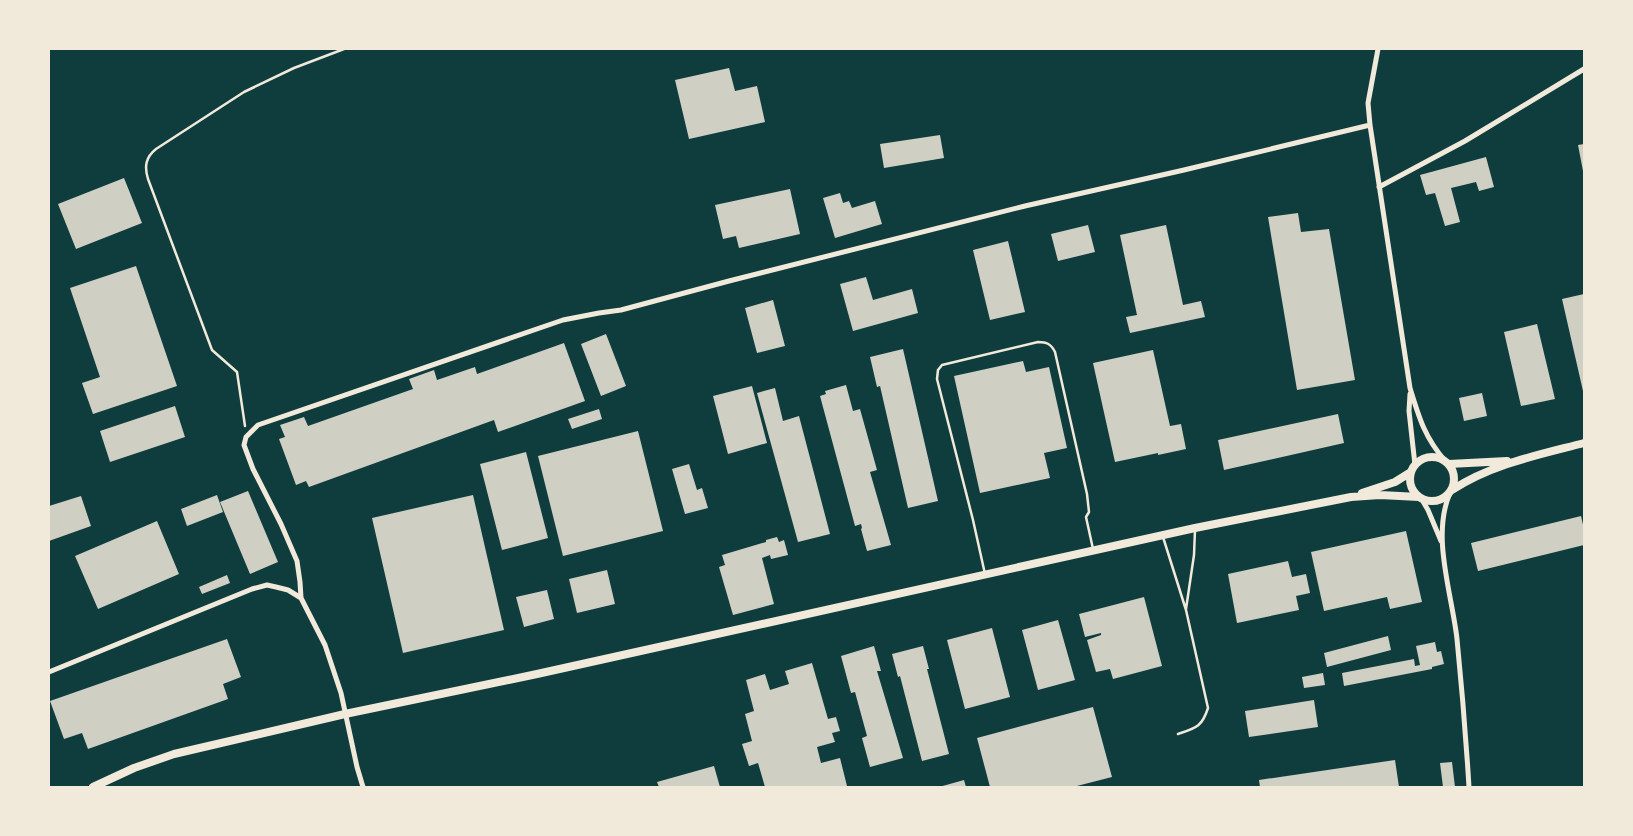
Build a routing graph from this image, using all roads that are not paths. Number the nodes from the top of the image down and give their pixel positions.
1 (1378, 49) edge
2 (1584, 69) edge
3 (1370, 125) junction
4 (1379, 187) junction
5 (1410, 388) junction
6 (1584, 444) edge
7 (1516, 460) junction
8 (1447, 463) junction
9 (1413, 468) junction
10 (1451, 492) junction
11 (1351, 497) junction
12 (1420, 498) junction
13 (1195, 528) junction
14 (1162, 536) junction
15 (1442, 544) junction
16 (1094, 551) junction
17 (985, 574) junction
18 (301, 598) junction
19 (1186, 610) junction
20 (49, 672) edge
21 (345, 714) junction
22 (1178, 734) dead end
23 (93, 787) edge
24 (363, 787) edge
25 (1469, 787) edge

1 - 3 street
2 - 4 street
3 - 4 street
3 - 18 street
4 - 5 street
5 - 8 street
5 - 9 street
6 - 7 main road
7 - 8 main road
7 - 10 main road
8 - 9 main road
8 - 10 main road
9 - 11 main road
9 - 12 main road
10 - 12 main road
10 - 15 street
11 - 12 main road
11 - 13 main road
12 - 15 street
13 - 14 main road
13 - 19 lane
14 - 16 main road
14 - 19 lane
15 - 25 street
16 - 17 main road
16 - 17 lane
17 - 21 main road
18 - 20 street
18 - 21 street
19 - 22 lane
21 - 23 main road
21 - 24 street

